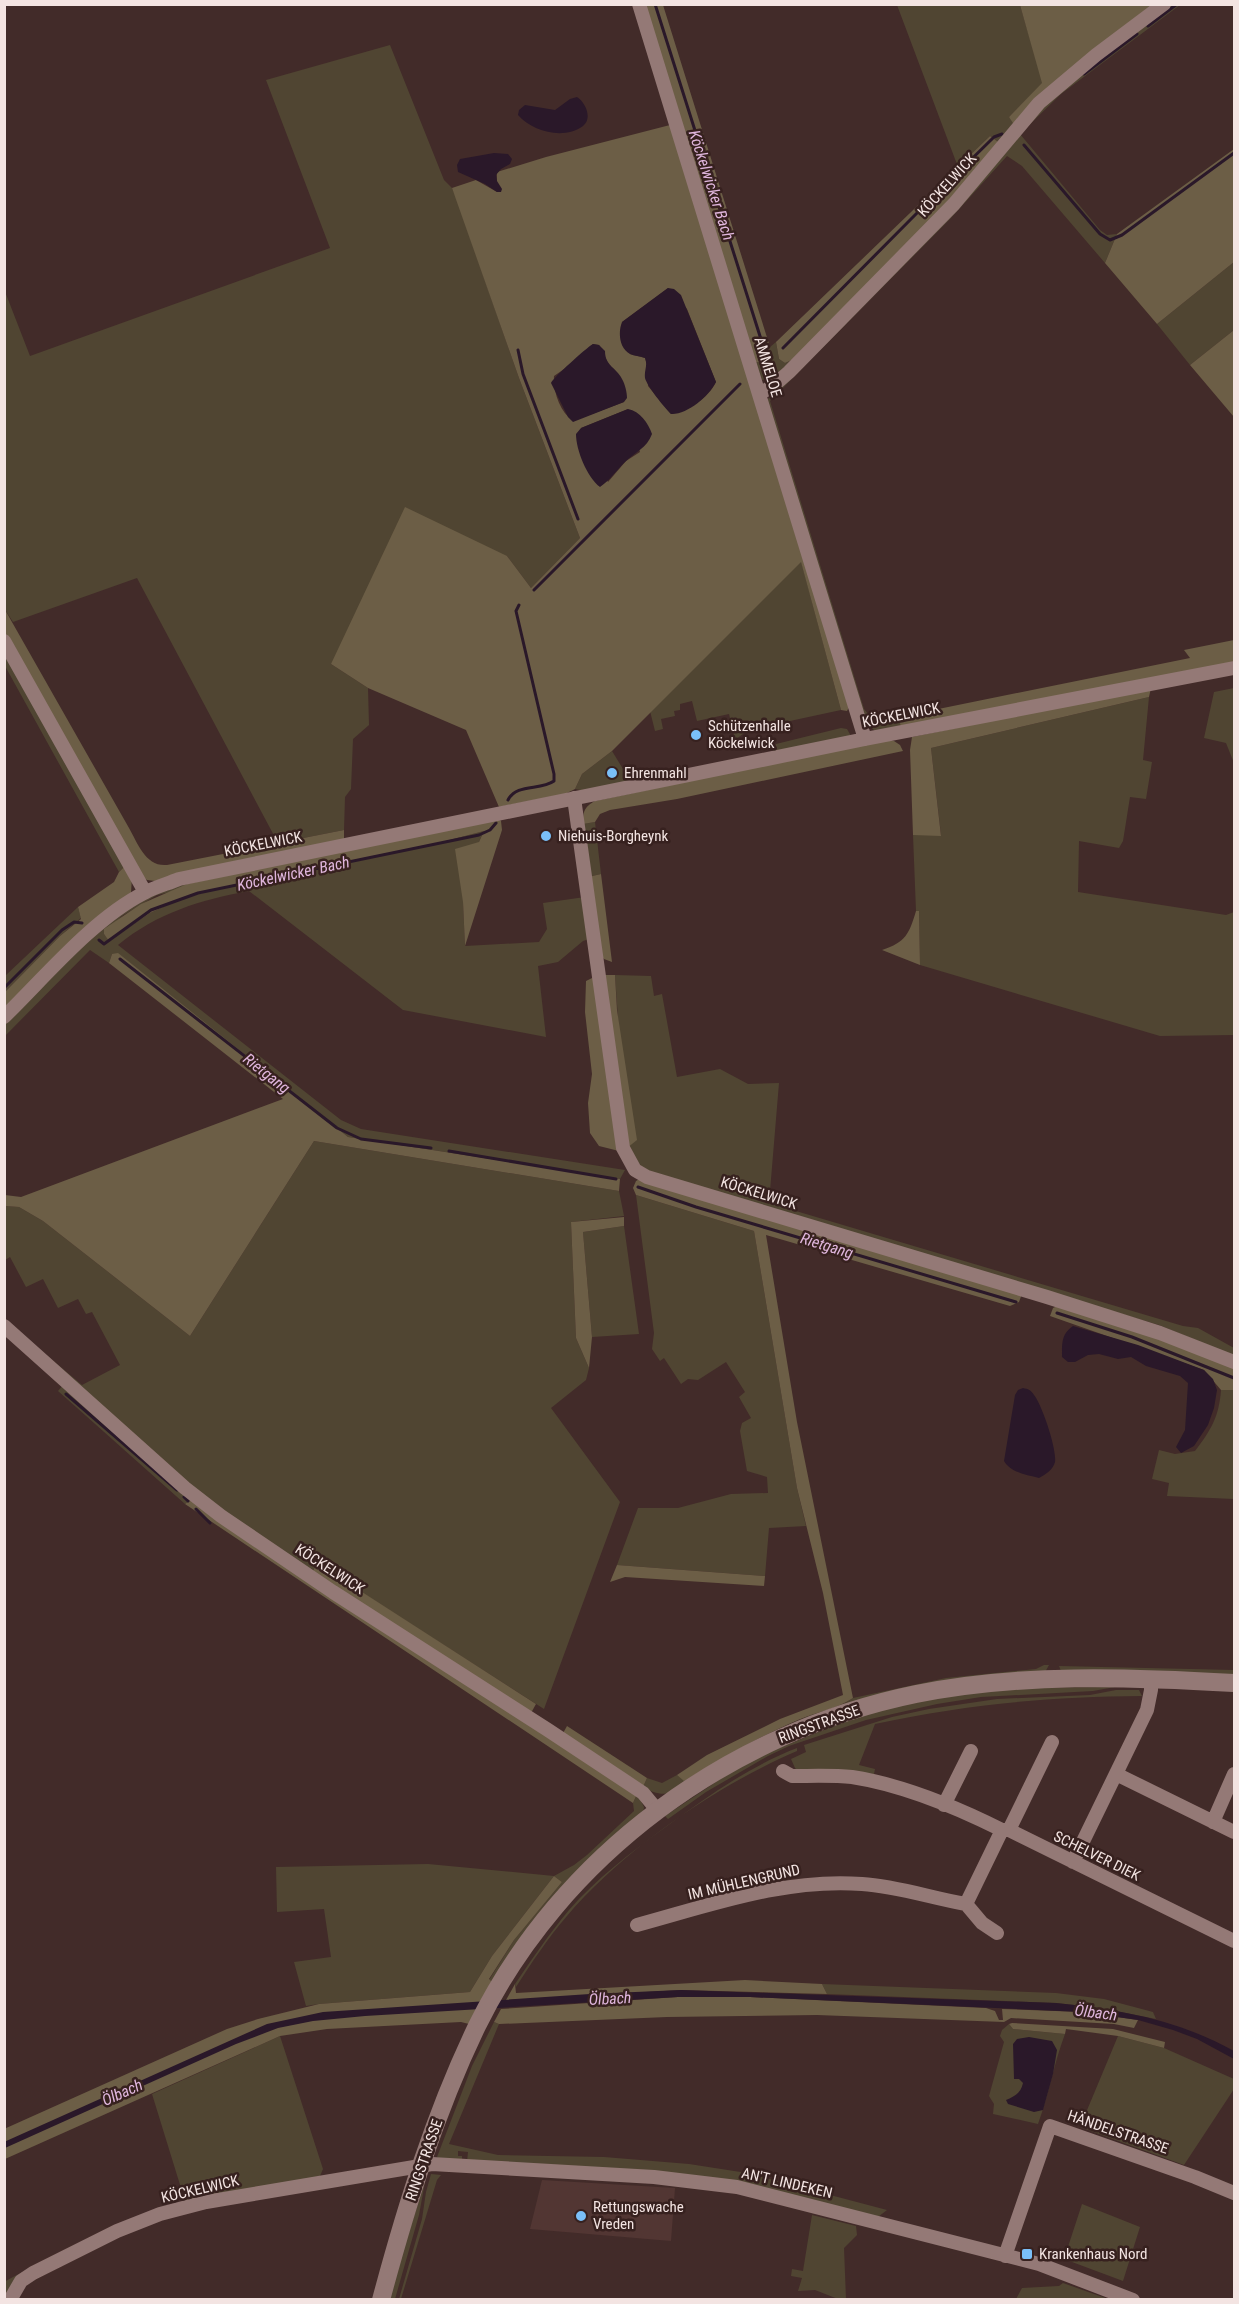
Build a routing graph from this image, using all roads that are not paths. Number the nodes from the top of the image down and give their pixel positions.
1 (639, 4) edge
2 (1164, 4) edge
3 (759, 394) junction
4 (4, 641) edge
5 (1234, 668) edge
6 (865, 739) junction
7 (574, 798) junction
8 (145, 892) junction
9 (4, 1017) edge
10 (4, 1326) edge
11 (1234, 1362) edge
12 (1151, 1678) junction
13 (1234, 1683) edge
14 (1052, 1742) dead end
15 (971, 1751) dead end
16 (783, 1771) dead end
17 (1116, 1774) junction
18 (1234, 1774) edge
19 (944, 1805) junction
20 (658, 1810) junction
21 (1213, 1822) junction
22 (1005, 1830) junction
23 (1234, 1832) edge
24 (1073, 1862) junction
25 (966, 1904) junction
26 (637, 1925) dead end
27 (997, 1933) dead end
28 (1234, 1941) edge
29 (421, 2167) junction
30 (1234, 2193) edge
31 (1005, 2256) junction
32 (10, 2300) edge
33 (381, 2300) edge
34 (1133, 2300) edge

1 - 3 street, AMMELOE
2 - 3 street, KÖCKELWICK
3 - 6 street, AMMELOE
4 - 8 street
5 - 6 street, KÖCKELWICK
6 - 7 street, KÖCKELWICK
7 - 8 street, KÖCKELWICK
7 - 11 street, KÖCKELWICK
8 - 9 street, KÖCKELWICK
10 - 20 street, KÖCKELWICK
12 - 13 main road, RINGSTRASSE
12 - 17 street
12 - 20 main road, RINGSTRASSE
14 - 22 street
15 - 19 street
16 - 19 street, SCHELVER DIEK
17 - 21 street
17 - 24 street
18 - 21 street
19 - 22 street, SCHELVER DIEK
20 - 29 main road, RINGSTRASSE
21 - 23 street
22 - 24 street, SCHELVER DIEK
22 - 25 street
24 - 28 street, SCHELVER DIEK
25 - 26 street, IM MÜHLENGRUND
25 - 27 street
29 - 31 street, AN'T LINDEKEN
29 - 32 street, KÖCKELWICK
29 - 33 main road, RINGSTRASSE
30 - 31 street, HÄNDELSTRASSE
31 - 34 street, AN'T LINDEKEN

